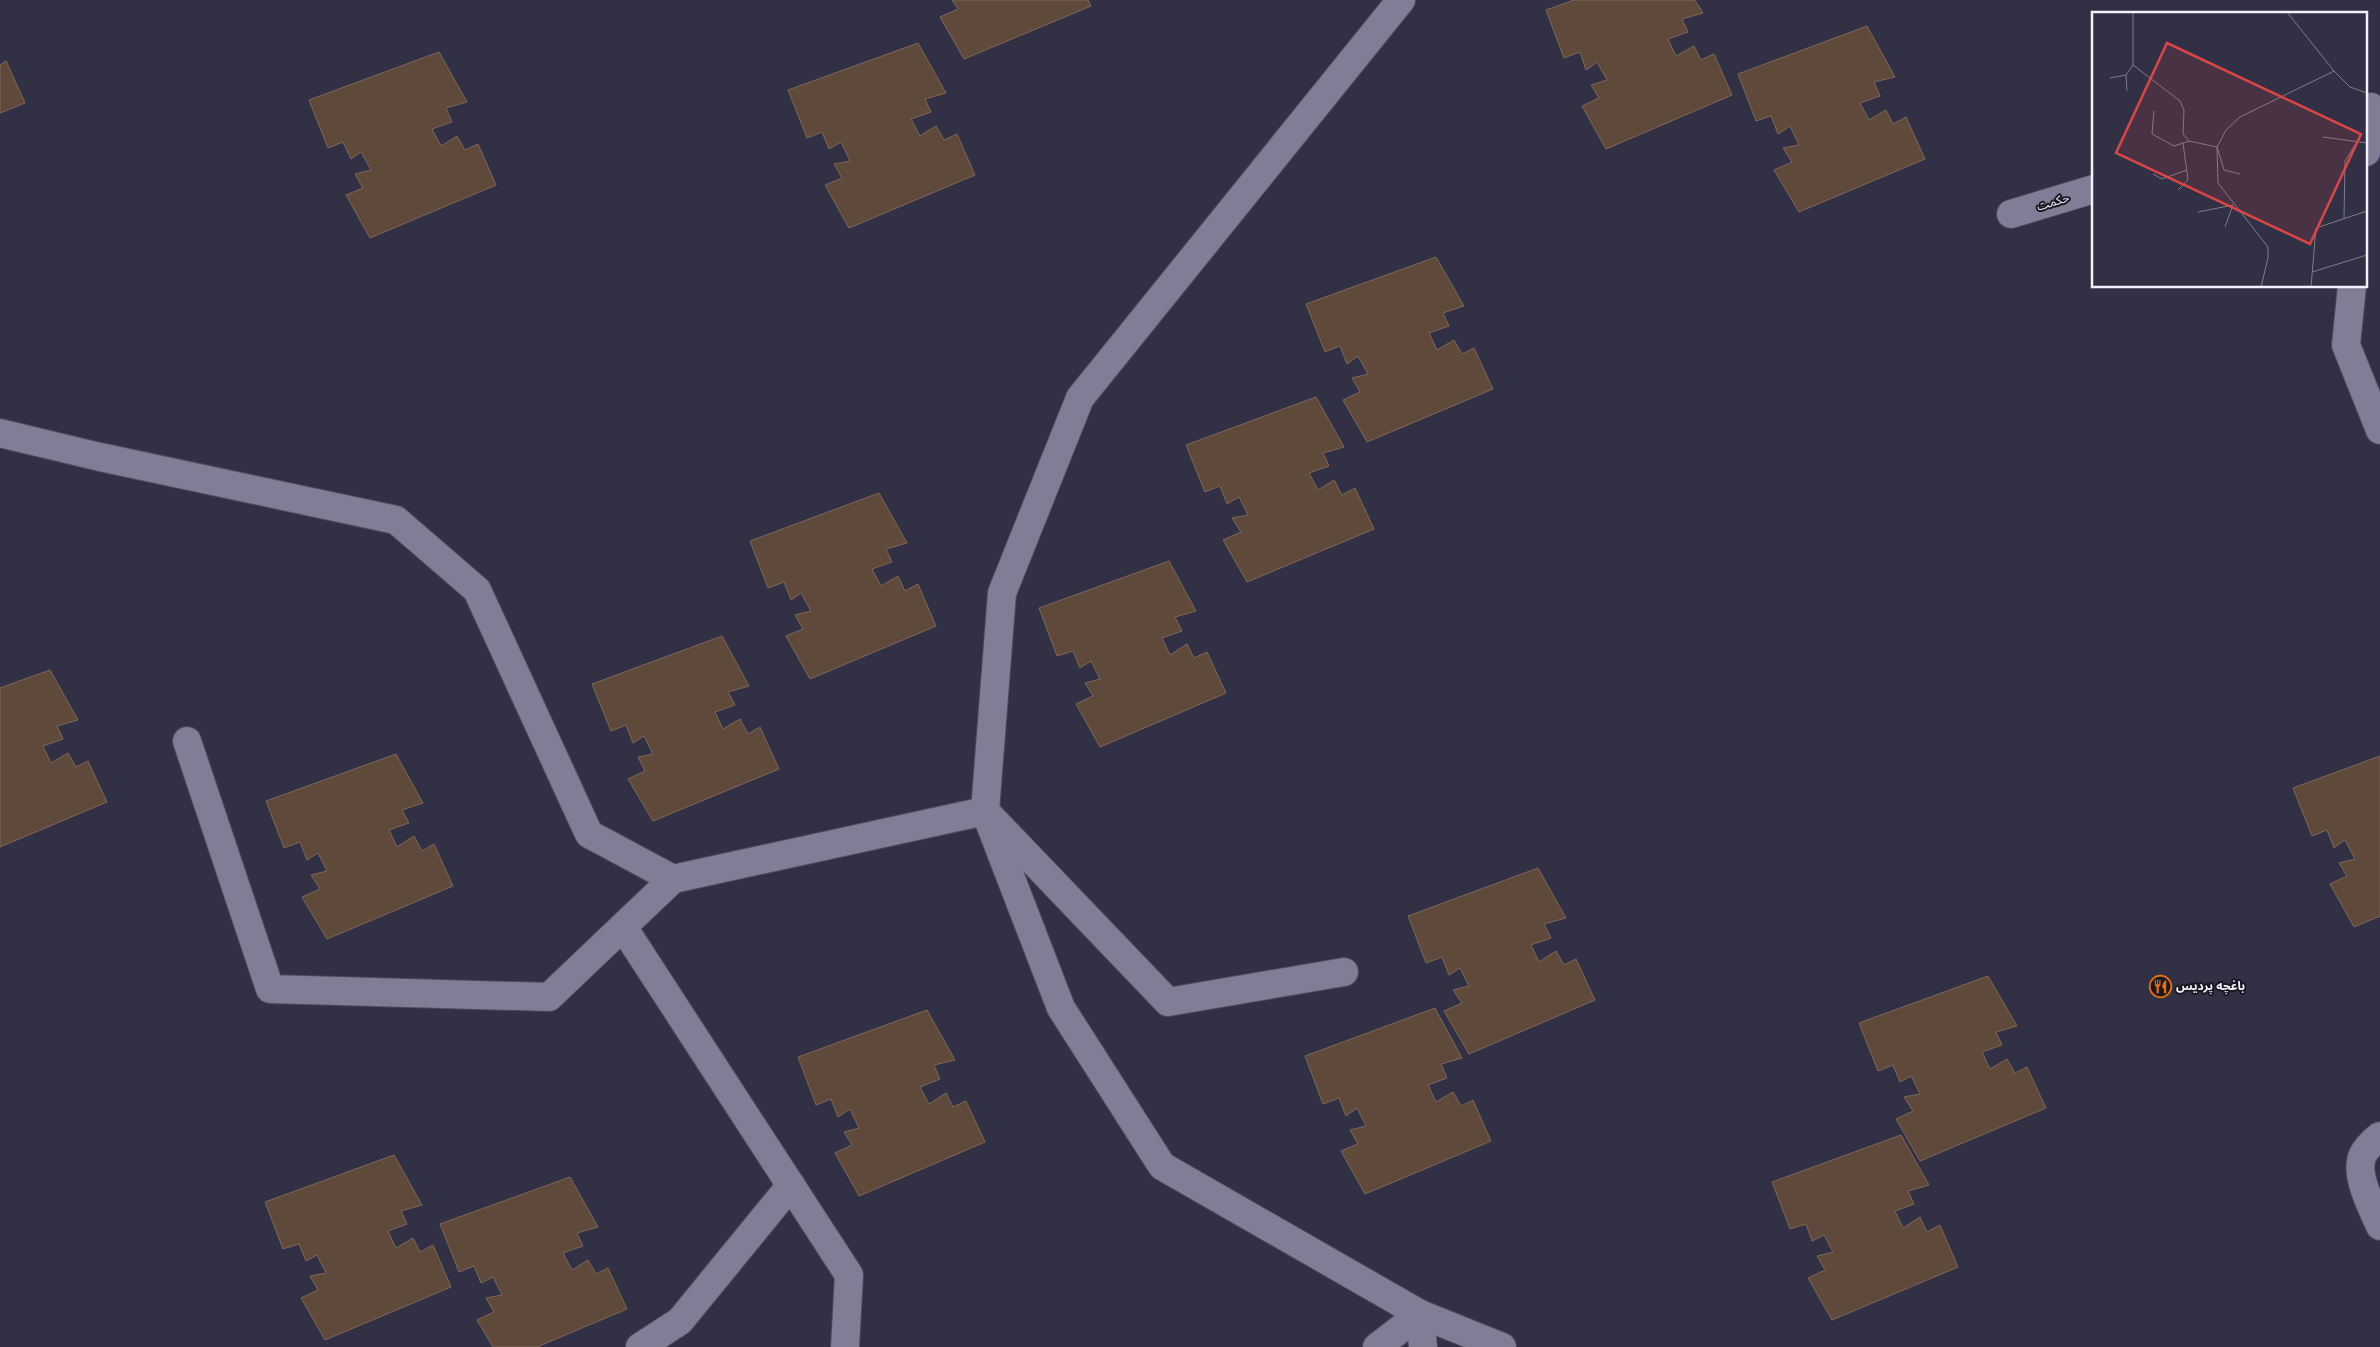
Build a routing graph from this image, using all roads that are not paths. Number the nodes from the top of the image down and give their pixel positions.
1 (1401, 0) edge
2 (2372, 106) edge
3 (2368, 137) edge
4 (2092, 191) edge
5 (2012, 214) dead end
6 (2352, 288) edge
7 (2380, 430) edge
8 (0, 433) edge
9 (187, 741) dead end
10 (985, 810) junction
11 (673, 879) junction
12 (623, 927) junction
13 (1344, 972) dead end
14 (2380, 1136) edge
15 (791, 1185) junction
16 (2380, 1226) edge
17 (1420, 1314) junction
18 (640, 1347) edge
19 (845, 1347) edge
20 (1377, 1347) edge
21 (1423, 1347) edge
22 (1502, 1347) edge

1 - 10 street
2 - 3 street
4 - 5 street, حکمت
6 - 7 street
8 - 11 street
9 - 12 street
10 - 11 street
10 - 13 street
10 - 17 street
11 - 12 street
12 - 15 street
14 - 16 street
15 - 18 street
15 - 19 street
17 - 20 street
17 - 21 street
17 - 22 street

